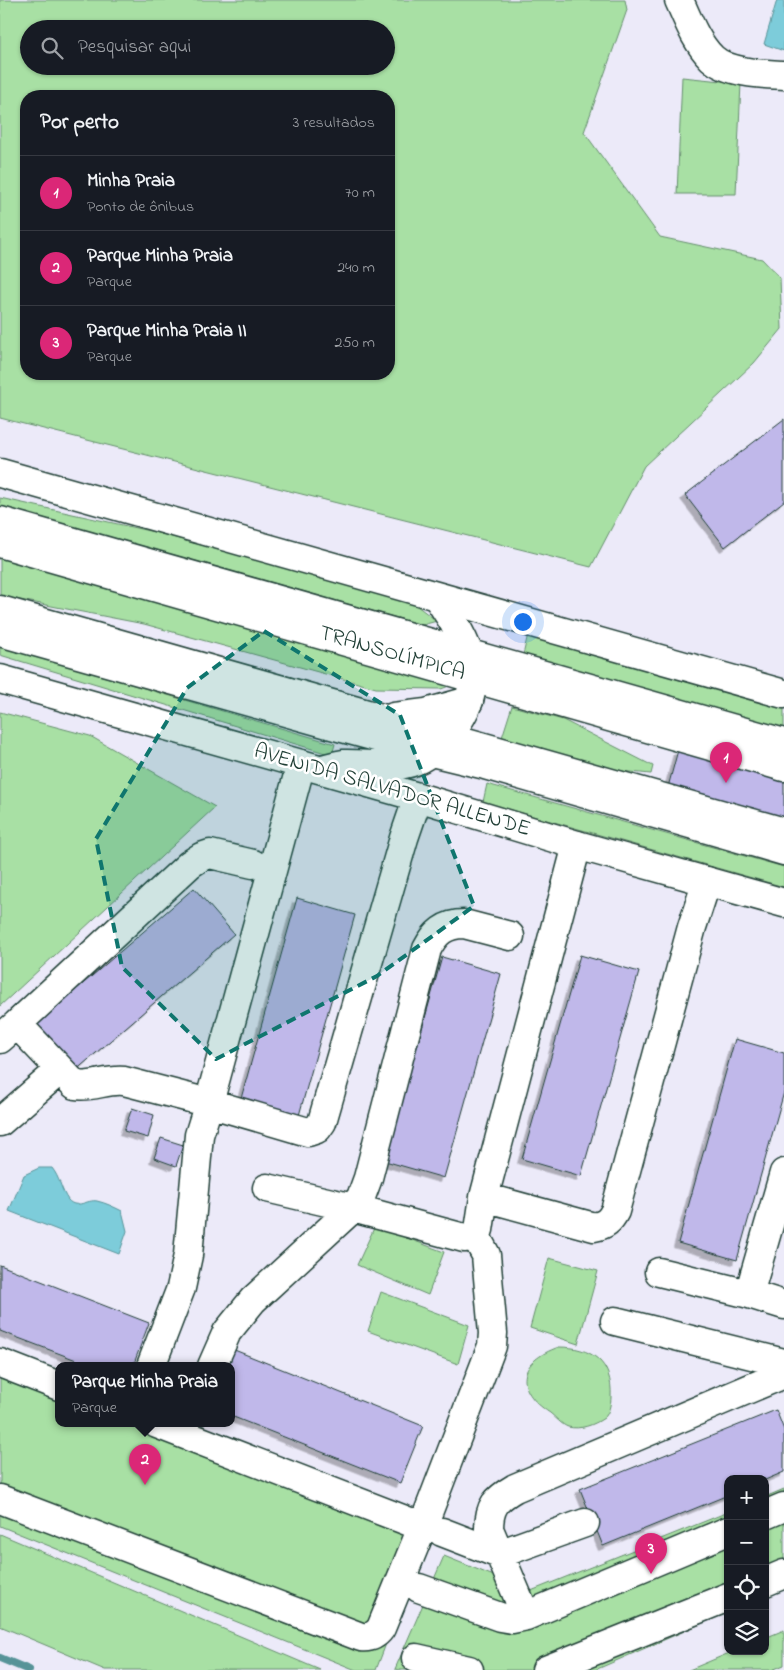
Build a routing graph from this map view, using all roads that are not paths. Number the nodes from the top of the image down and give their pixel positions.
1 (679, 0) edge
2 (784, 75) edge
3 (0, 473) edge
4 (0, 521) edge
5 (0, 543) edge
6 (438, 598) junction
7 (0, 610) edge
8 (0, 632) edge
9 (471, 678) junction
10 (0, 679) edge
11 (784, 694) edge
12 (382, 718) junction
13 (784, 743) edge
14 (439, 745) junction
15 (311, 767) junction
16 (784, 767) edge
17 (418, 797) junction
18 (784, 832) edge
19 (577, 845) junction
20 (784, 851) edge
21 (253, 864) dead end
22 (708, 881) junction
23 (784, 903) edge
24 (510, 936) dead end
25 (9, 1031) edge
26 (60, 1070) junction
27 (209, 1103) junction
28 (0, 1122) edge
29 (784, 1173) edge
30 (267, 1188) dead end
31 (484, 1196) junction
32 (353, 1208) junction
33 (473, 1236) junction
34 (659, 1272) dead end
35 (749, 1294) junction
36 (784, 1305) edge
37 (615, 1321) dead end
38 (153, 1362) edge
39 (214, 1362) edge
40 (0, 1363) edge
41 (784, 1363) edge
42 (784, 1374) edge
43 (55, 1384) edge
44 (184, 1429) edge
45 (0, 1499) edge
46 (784, 1507) edge
47 (769, 1513) edge
48 (585, 1522) dead end
49 (434, 1525) junction
50 (724, 1533) edge
51 (499, 1554) junction
52 (784, 1574) edge
53 (769, 1580) edge
54 (419, 1588) dead end
55 (724, 1599) edge
56 (526, 1616) junction
57 (416, 1658) dead end
58 (469, 1670) edge
59 (546, 1670) edge

1 - 2 main road
3 - 6 main road
4 - 9 main road
5 - 9 main road, TRANSOLÍMPICA
6 - 9 main road
6 - 11 main road
7 - 12 main road
8 - 14 main road, AVENIDA SALVADOR ALLENDE
9 - 12 main road
9 - 13 main road
9 - 14 main road
9 - 16 main road, TRANSOLÍMPICA
10 - 15 main road, AVENIDA SALVADOR ALLENDE
12 - 14 main road
14 - 15 main road
14 - 18 main road
14 - 20 main road, AVENIDA SALVADOR ALLENDE
15 - 17 main road, AVENIDA SALVADOR ALLENDE
15 - 27 main road
17 - 19 main road, AVENIDA SALVADOR ALLENDE
17 - 27 main road
19 - 22 main road, AVENIDA SALVADOR ALLENDE
19 - 31 main road
21 - 25 main road
22 - 23 main road, AVENIDA SALVADOR ALLENDE
22 - 31 main road
24 - 32 main road
25 - 26 main road
26 - 27 main road
26 - 28 main road
27 - 38 main road
29 - 35 main road
30 - 32 main road
31 - 33 main road
32 - 33 main road
32 - 39 main road
33 - 49 main road
34 - 35 main road
35 - 36 main road
37 - 41 main road
40 - 43 main road
42 - 51 main road
44 - 49 main road
45 - 49 main road
46 - 47 main road
48 - 51 main road
49 - 51 main road
50 - 56 main road
51 - 56 main road
52 - 53 main road
54 - 56 main road
55 - 59 main road
57 - 58 main road

